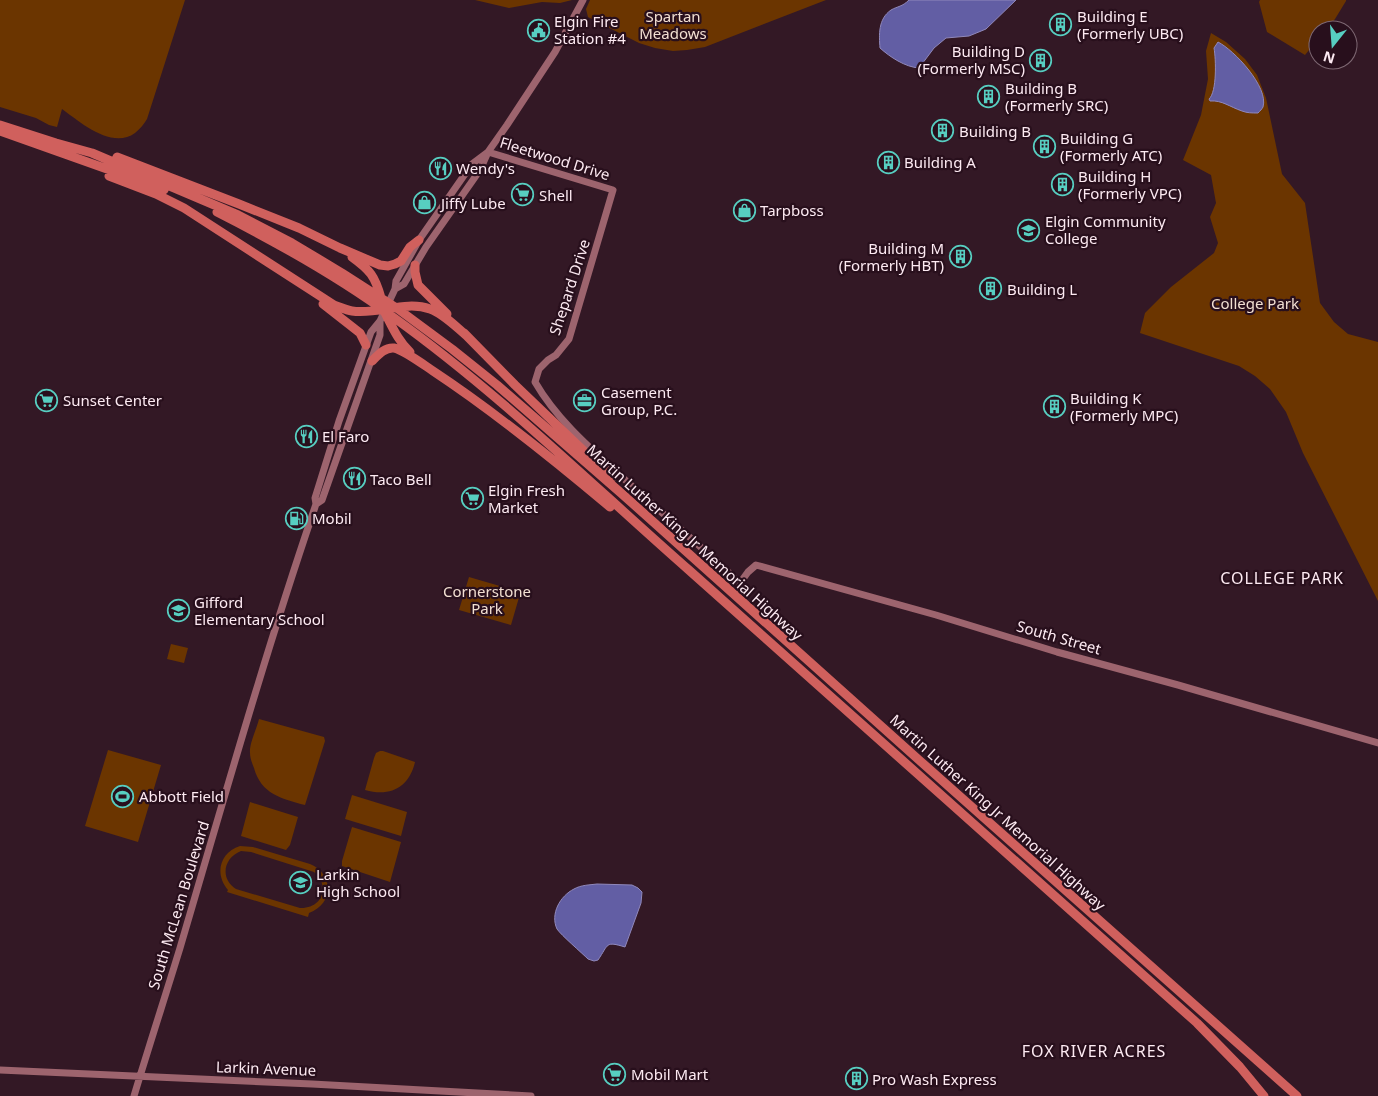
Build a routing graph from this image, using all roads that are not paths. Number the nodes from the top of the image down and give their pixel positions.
1 (582, 0) edge
2 (0, 125) edge
3 (0, 131) edge
4 (10, 134) junction
5 (488, 152) junction
6 (92, 153) junction
7 (614, 190) joint
8 (419, 240) junction
9 (340, 248) junction
10 (416, 265) junction
11 (296, 281) junction
12 (395, 289) junction
13 (377, 300) junction
14 (384, 310) junction
15 (395, 312) junction
16 (380, 321) junction
17 (467, 336) junction
18 (366, 345) junction
19 (372, 361) junction
20 (430, 369) junction
21 (621, 493) junction
22 (316, 504) junction
23 (673, 556) junction
24 (740, 583) joint
25 (1378, 743) edge
26 (0, 1070) edge
27 (140, 1077) junction
28 (134, 1096) edge
29 (530, 1096) edge
30 (1264, 1096) edge
31 (1298, 1096) edge

1 - 5 main road, South McLean Boulevard
2 - 6 highway, Martin Luther King Jr Memorial Highway
3 - 4 highway, Martin Luther King Jr Memorial Highway
4 - 11 highway
4 - 13 highway, Martin Luther King Jr Memorial Highway
5 - 7 main road, Fleetwood Drive
5 - 8 main road, South McLean Boulevard
5 - 10 main road, South McLean Boulevard
6 - 9 highway
6 - 13 highway, Martin Luther King Jr Memorial Highway
7 - 24 main road, Shepard Drive
8 - 9 highway
8 - 12 main road, South McLean Boulevard
9 - 14 highway
10 - 12 main road, South McLean Boulevard
10 - 17 highway
11 - 14 highway
11 - 18 highway
12 - 14 main road, South McLean Boulevard
13 - 15 highway, Martin Luther King Jr Memorial Highway
14 - 16 main road, South McLean Boulevard
14 - 17 highway
14 - 20 highway
15 - 21 highway, Martin Luther King Jr Memorial Highway
15 - 23 highway, Martin Luther King Jr Memorial Highway
16 - 18 main road, South McLean Boulevard
16 - 19 main road, South McLean Boulevard
17 - 21 highway
18 - 22 main road, South McLean Boulevard
19 - 20 highway
19 - 22 main road, South McLean Boulevard
20 - 23 highway
21 - 31 highway, Martin Luther King Jr Memorial Highway
22 - 27 main road, South McLean Boulevard
23 - 30 highway, Martin Luther King Jr Memorial Highway
24 - 25 main road, South Street
26 - 27 main road, Larkin Avenue
27 - 28 main road, South McLean Boulevard
27 - 29 main road, Larkin Avenue

